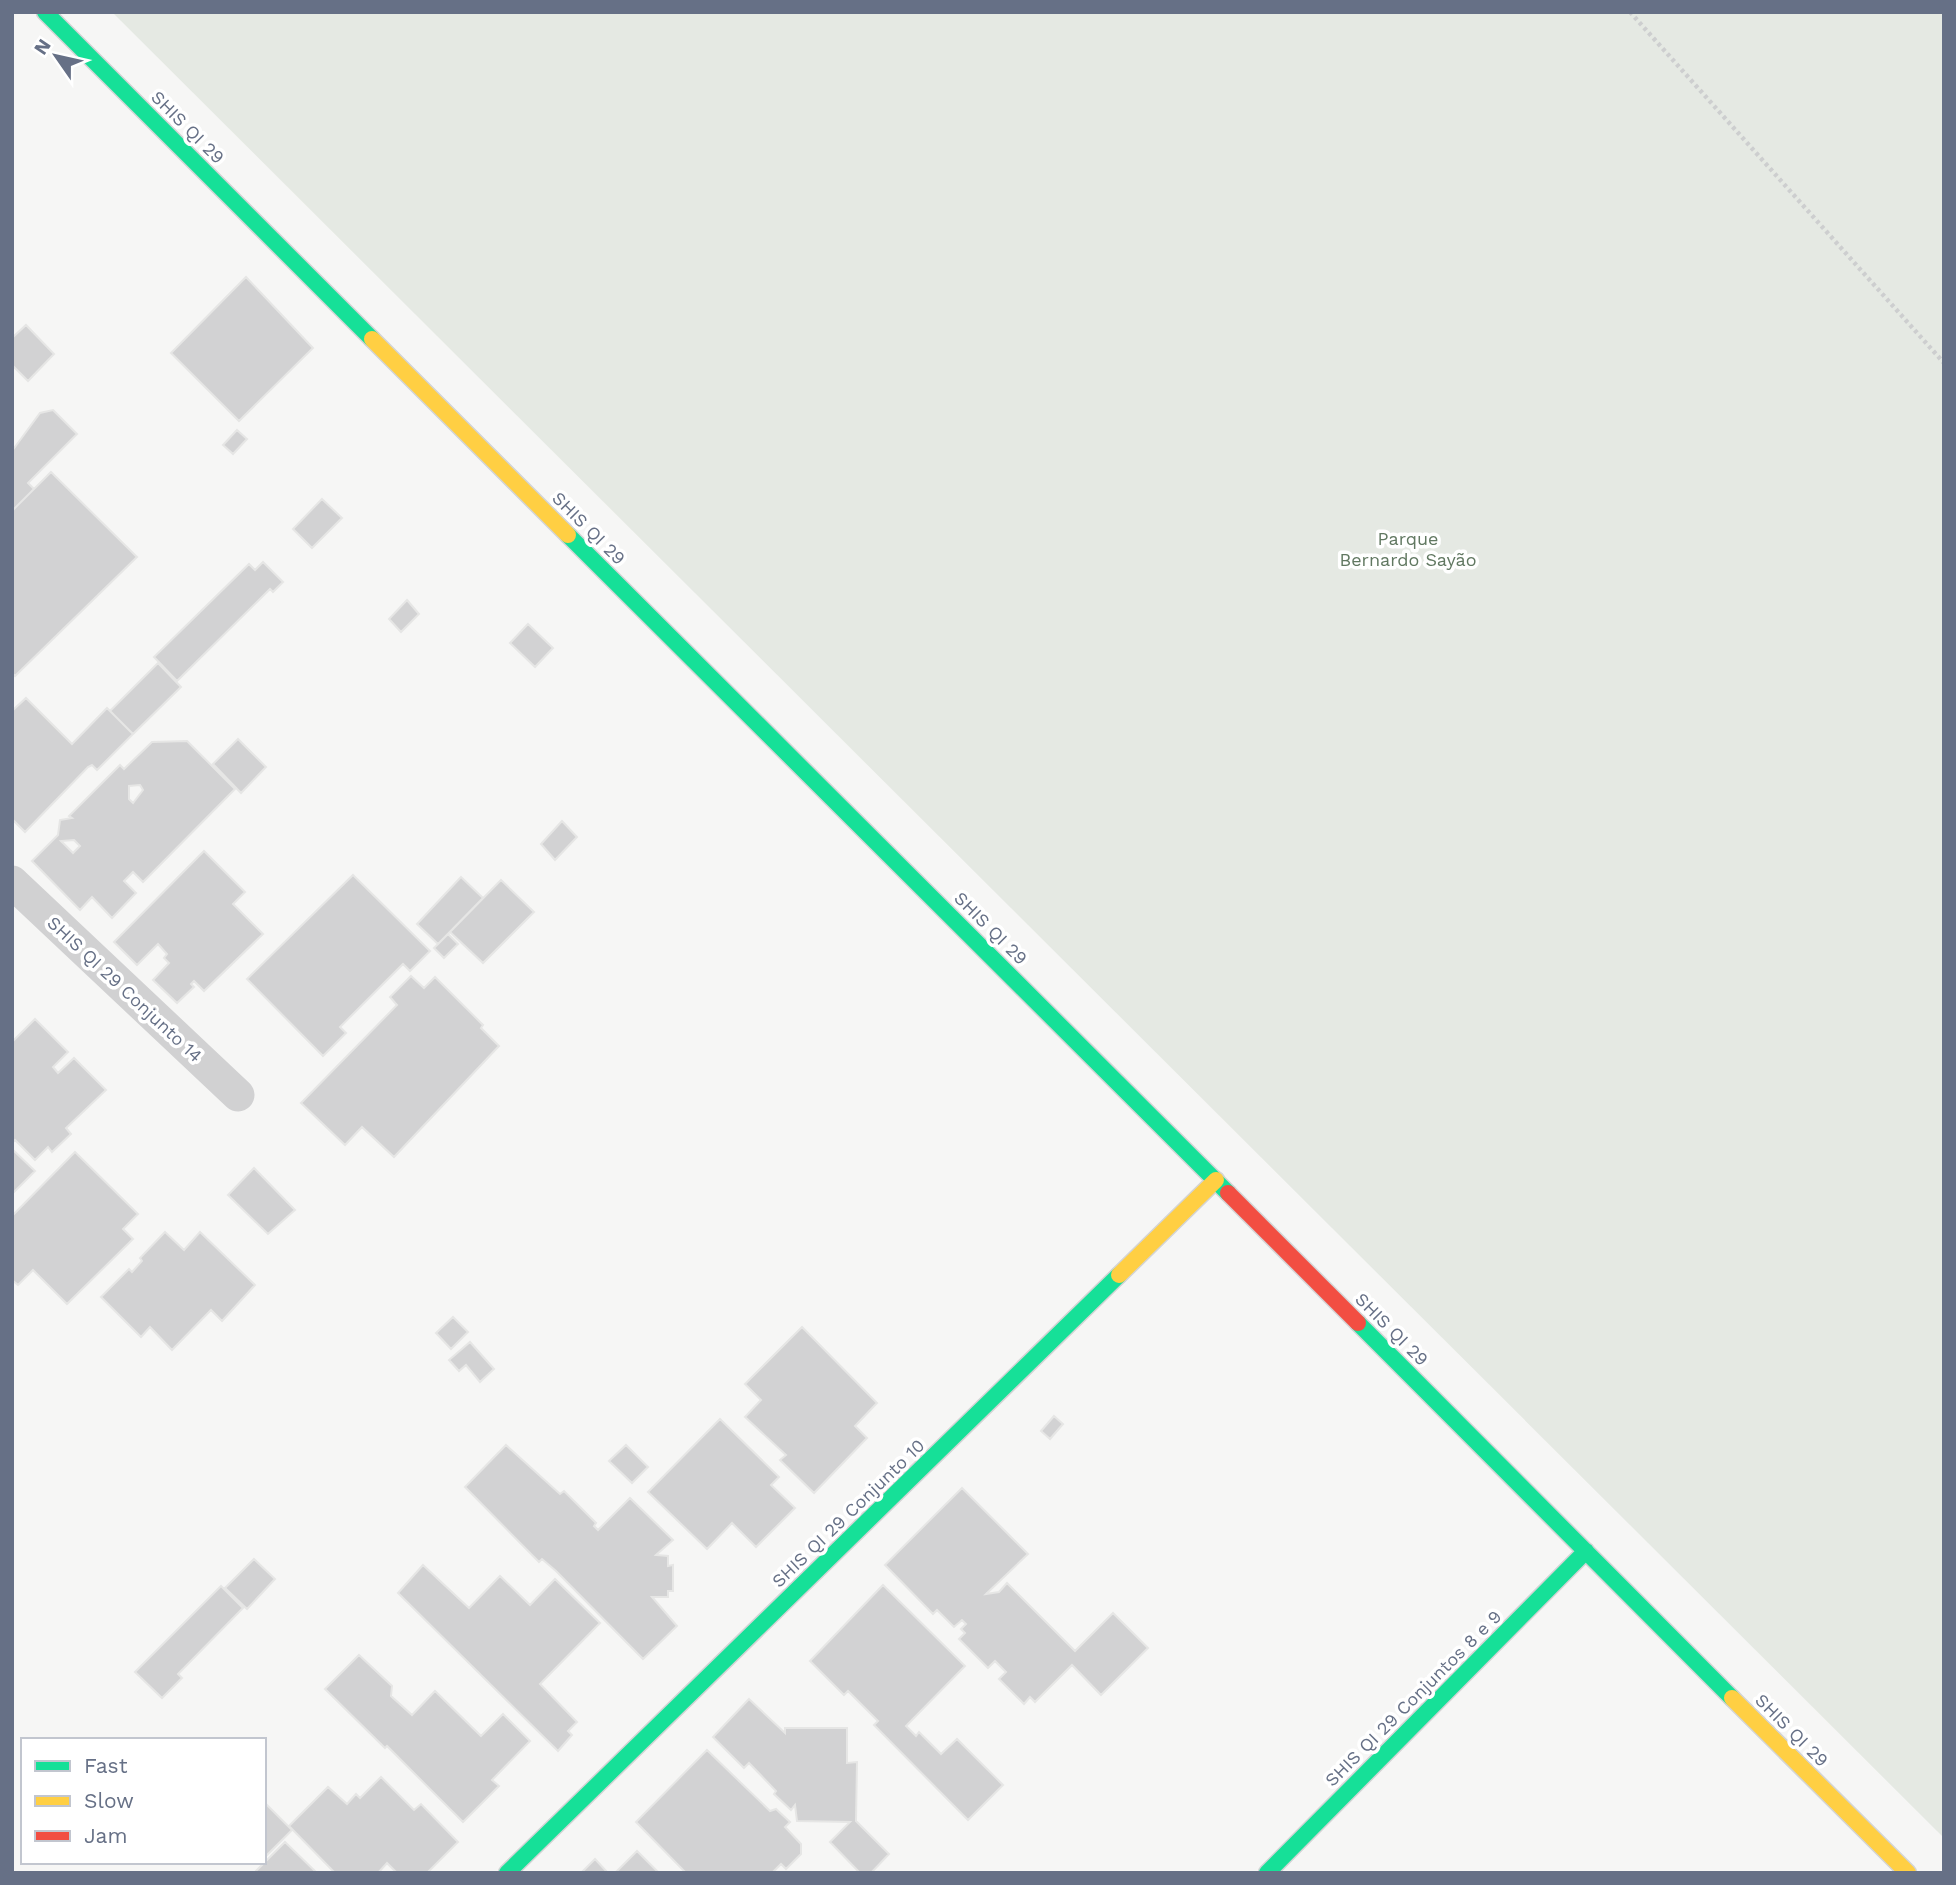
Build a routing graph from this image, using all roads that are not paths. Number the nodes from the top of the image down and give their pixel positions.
1 (45, 12) edge
2 (12, 882) edge
3 (238, 1095) dead end
4 (1216, 1180) junction
5 (1586, 1551) junction
6 (507, 1873) edge
7 (1267, 1873) edge
8 (1908, 1873) edge

1 - 4 street, SHIS QI 29
2 - 3 street, SHIS QI 29 Conjunto 14
4 - 5 street, SHIS QI 29
4 - 6 street, SHIS QI 29 Conjunto 10
5 - 7 street, SHIS QI 29 Conjuntos 8 e 9
5 - 8 street, SHIS QI 29

